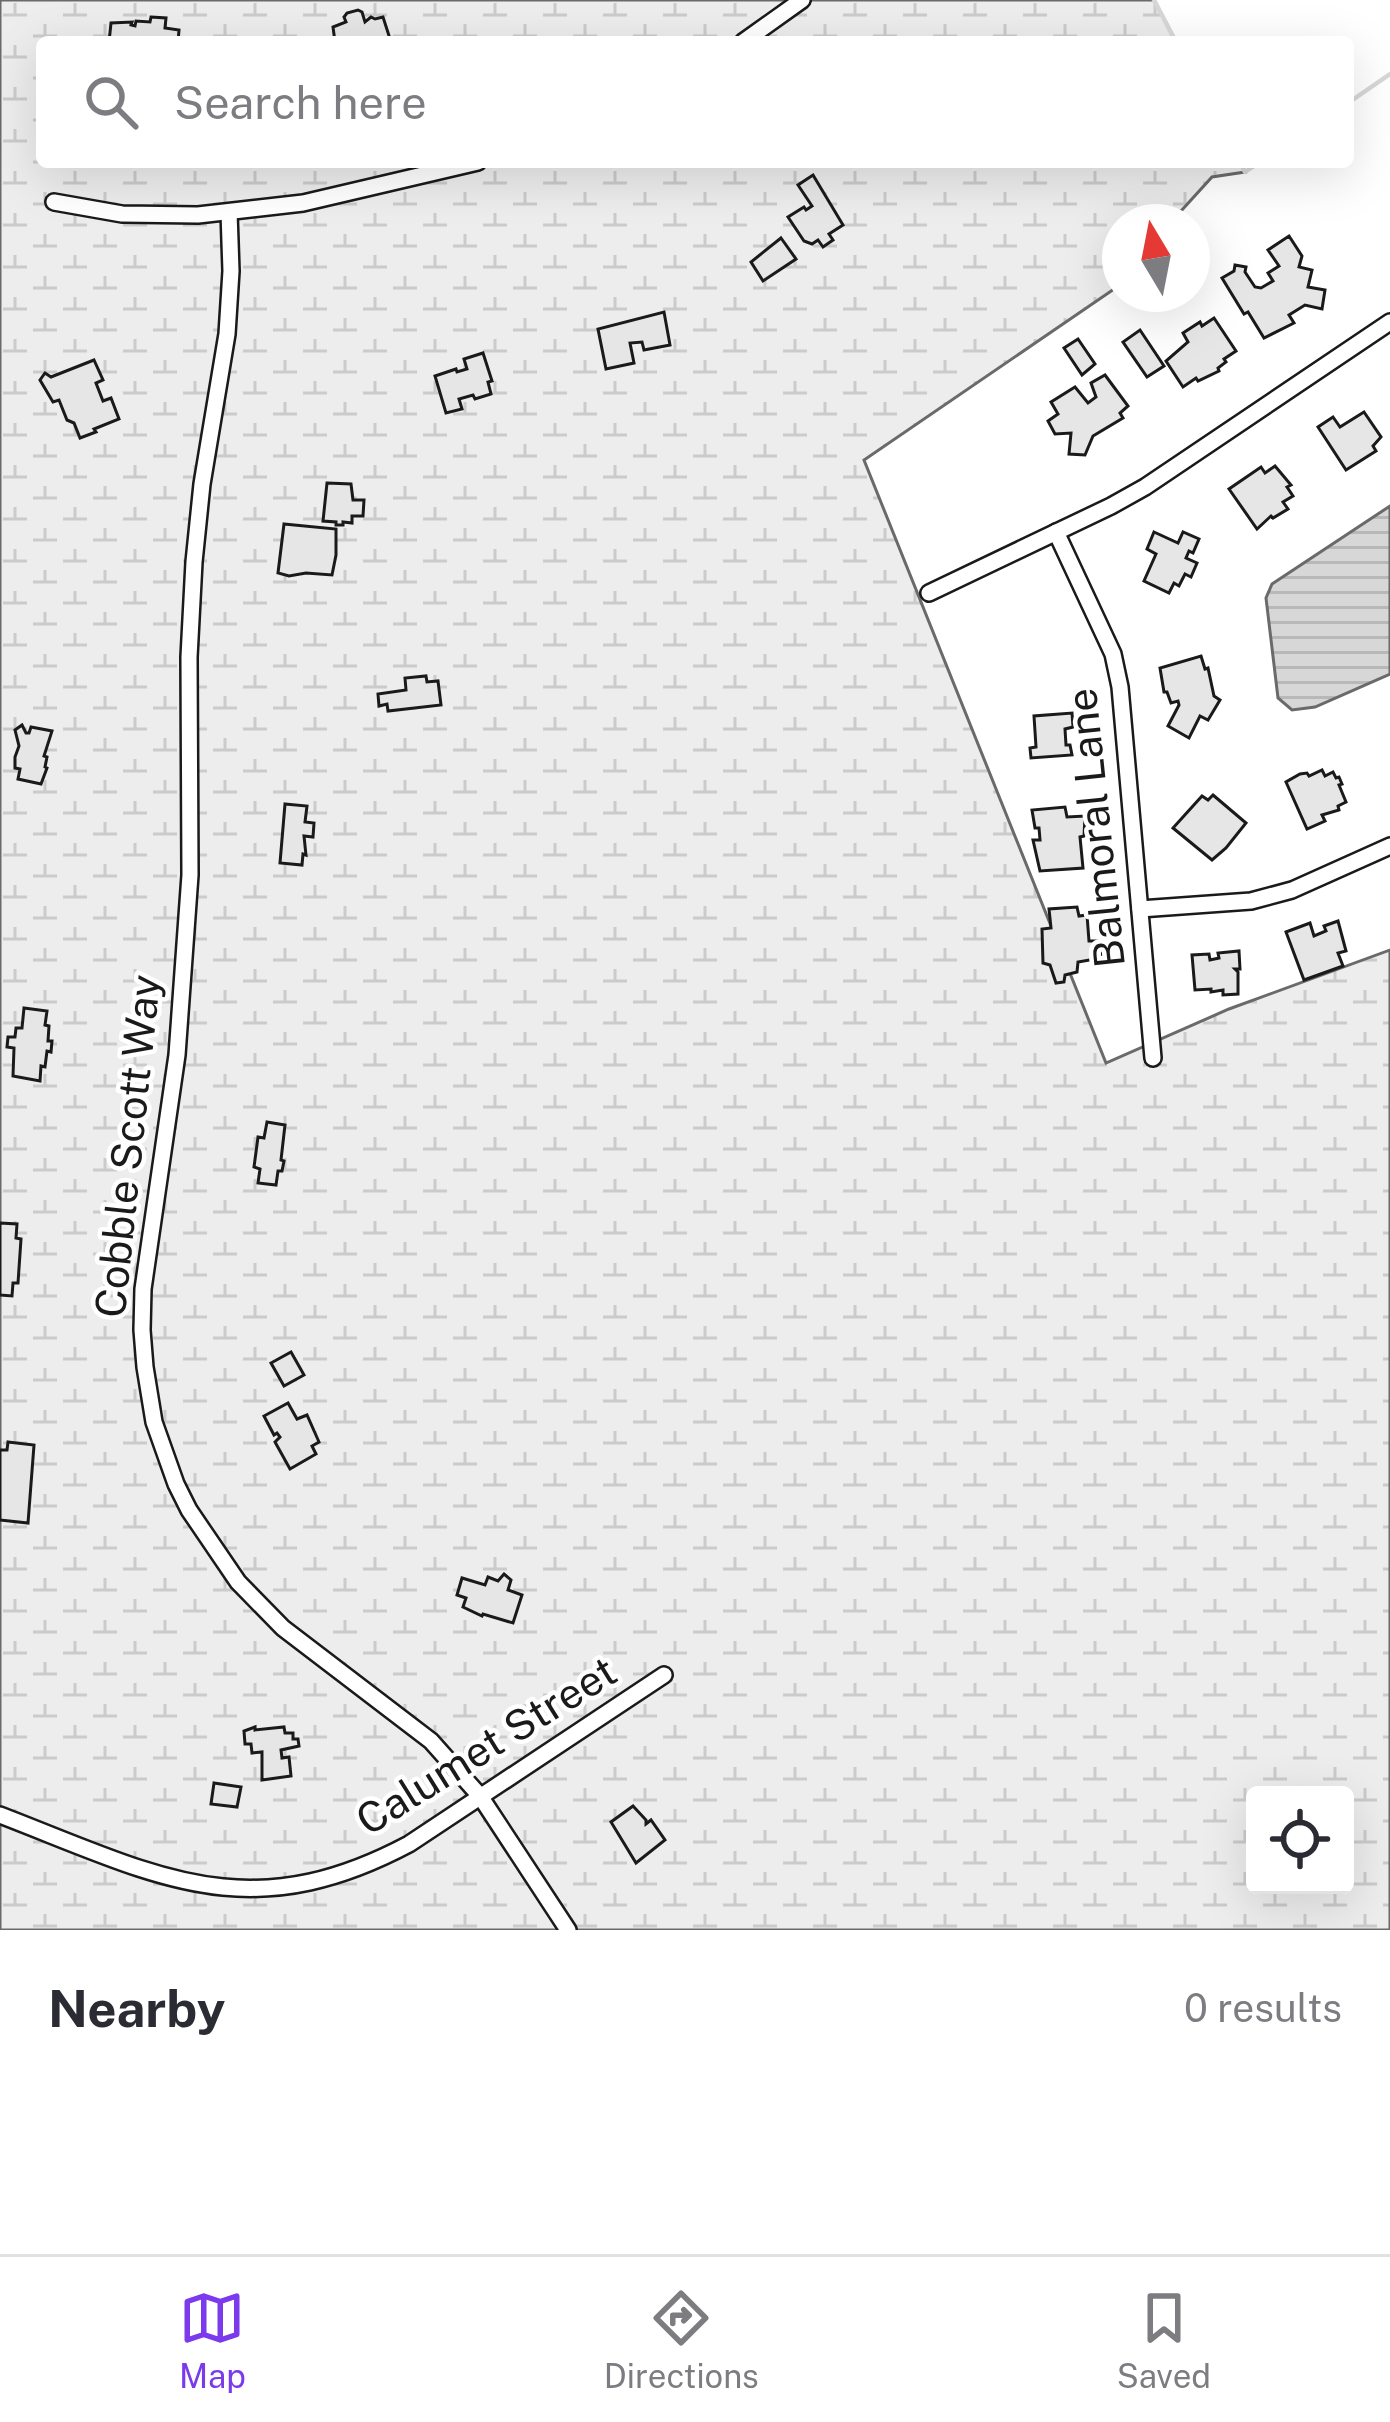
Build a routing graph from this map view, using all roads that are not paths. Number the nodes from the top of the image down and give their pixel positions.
1 (802, 0) edge
2 (751, 36) edge
3 (452, 168) edge
4 (55, 202) dead end
5 (229, 212) junction
6 (1390, 322) edge
7 (1056, 532) junction
8 (928, 593) dead end
9 (1390, 846) edge
10 (1140, 909) junction
11 (1154, 1058) dead end
12 (664, 1675) dead end
13 (480, 1796) junction
14 (0, 1815) edge
15 (568, 1930) edge

1 - 2 street
3 - 5 street
4 - 5 street
5 - 13 street, Cobble Scott Way
6 - 7 street
7 - 8 street
7 - 10 street, Balmoral Lane
9 - 10 street
10 - 11 street, Balmoral Lane
12 - 13 street, Calumet Street
13 - 14 street, Calumet Street
13 - 15 street, Cobble Scott Way

